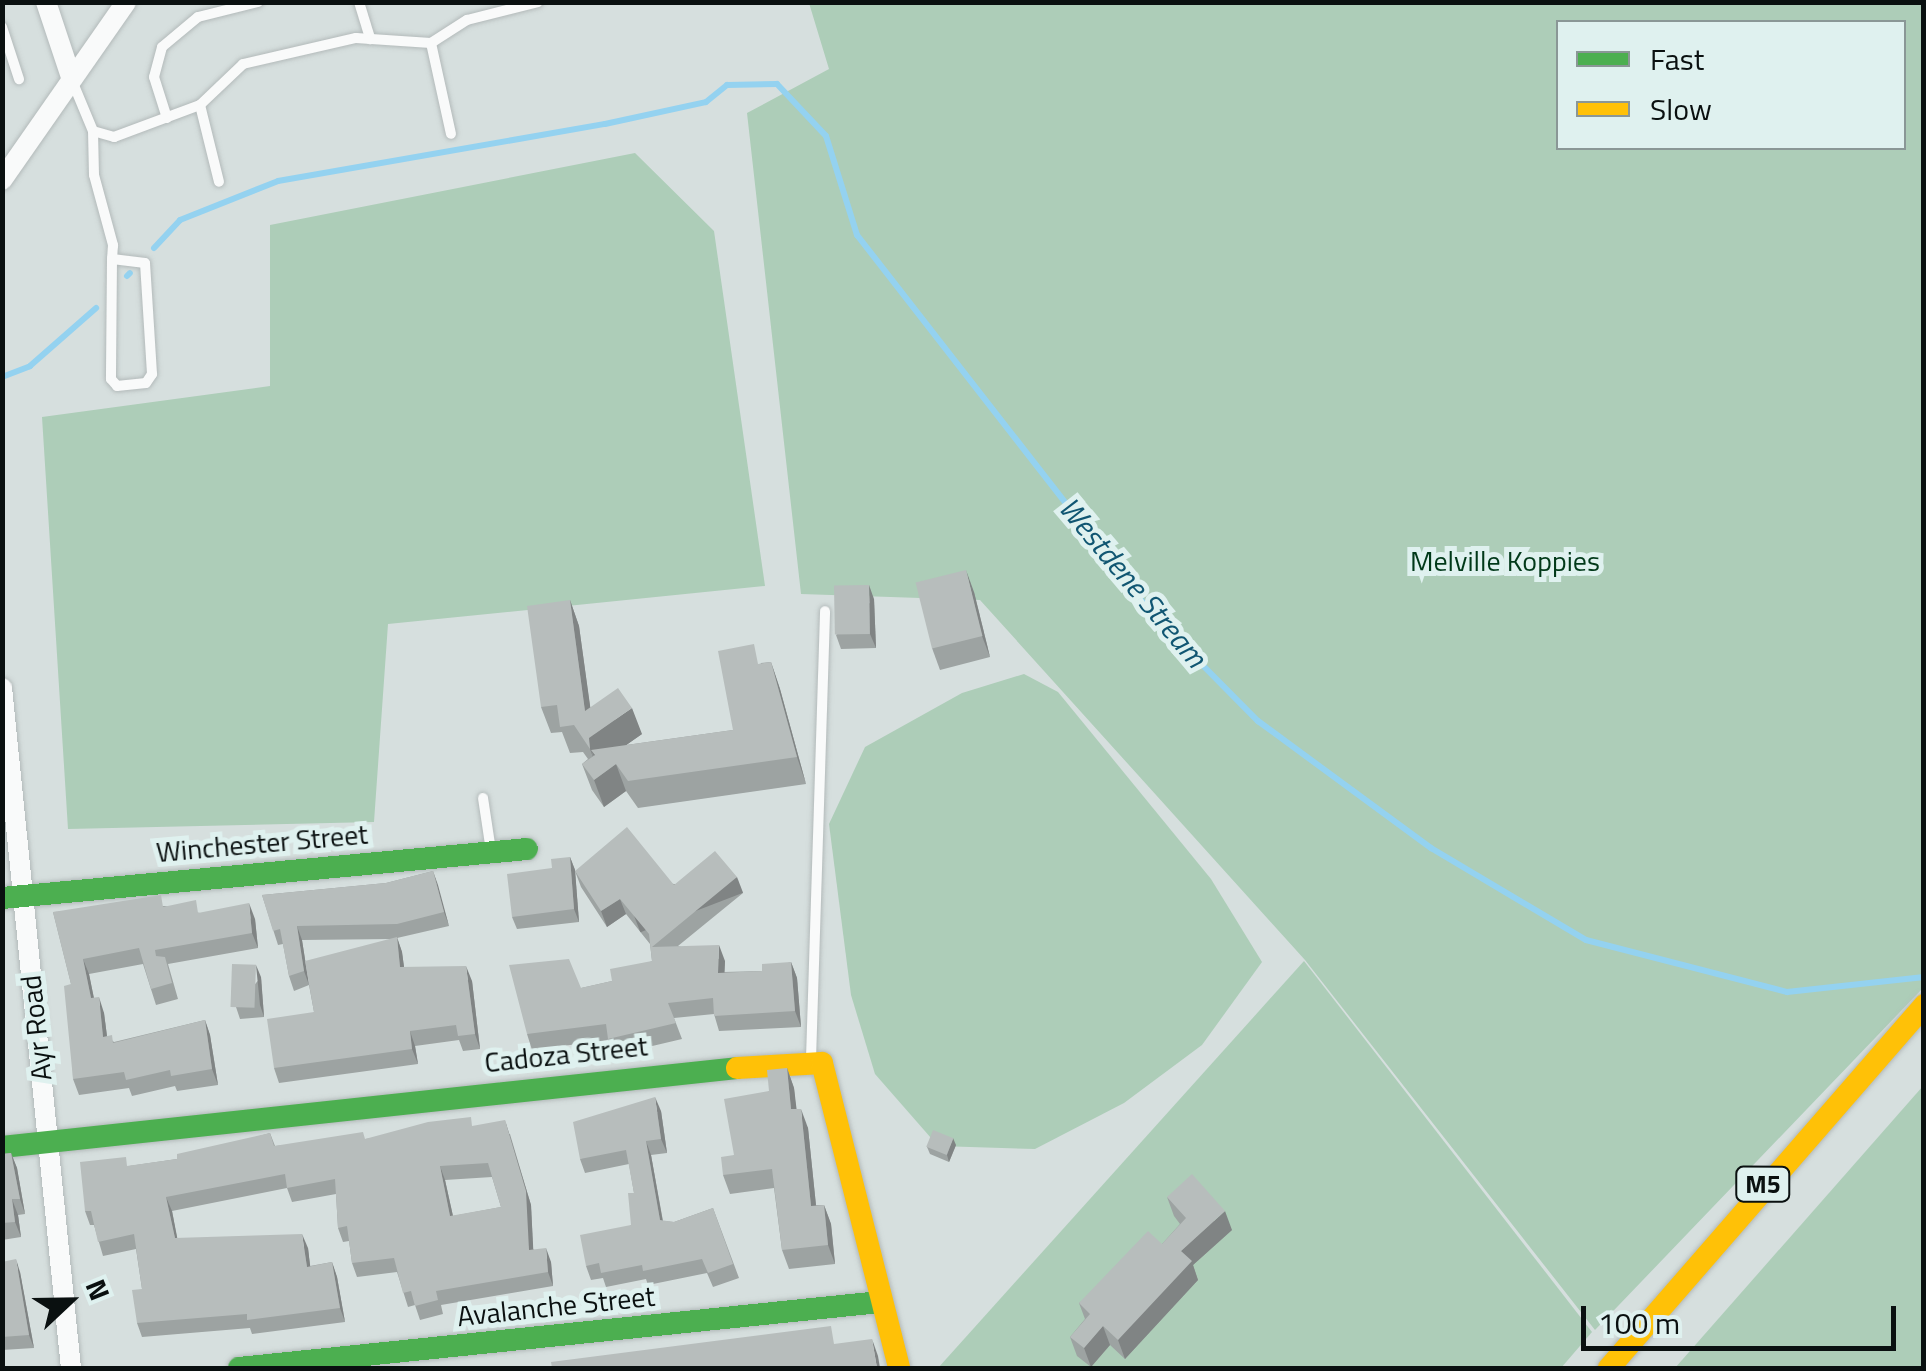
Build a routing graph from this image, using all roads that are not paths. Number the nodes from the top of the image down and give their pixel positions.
1 (46, 2) edge
2 (126, 2) edge
3 (258, 2) edge
4 (359, 2) edge
5 (538, 2) edge
6 (500, 7) edge
7 (2, 27) edge
8 (370, 39) junction
9 (431, 43) junction
10 (71, 77) junction
11 (19, 80) dead end
12 (200, 105) junction
13 (166, 118) junction
14 (92, 131) junction
15 (451, 134) dead end
16 (2, 180) edge
17 (219, 182) dead end
18 (112, 258) junction
19 (824, 611) dead end
20 (2, 688) edge
21 (483, 798) dead end
22 (526, 848) dead end
23 (491, 852) junction
24 (12, 897) edge
25 (1924, 1005) edge
26 (1924, 1029) edge
27 (810, 1060) junction
28 (48, 1142) junction
29 (2, 1147) edge
30 (880, 1302) junction
31 (71, 1368) edge
32 (239, 1368) edge
33 (899, 1368) edge
34 (1608, 1368) edge
35 (1636, 1368) edge

1 - 10 street
2 - 10 street
3 - 13 lane
4 - 8 lane
5 - 6 lane
6 - 9 lane
7 - 11 lane
8 - 9 lane
8 - 12 lane
9 - 15 lane
10 - 14 lane
10 - 16 street
12 - 13 lane
12 - 17 lane
13 - 14 lane
14 - 18 lane
18 - 18 lane
19 - 27 lane
20 - 24 street, Ayr Road
21 - 23 lane
22 - 23 street, Winchester Street
23 - 24 street, Winchester Street
24 - 28 street, Ayr Road
25 - 34 street, M5
26 - 35 street, M5
27 - 28 street, Cadoza Street
27 - 30 street
28 - 29 street, Cadoza Street
28 - 31 street, Ayr Road
30 - 32 street, Avalanche Street
30 - 33 street

